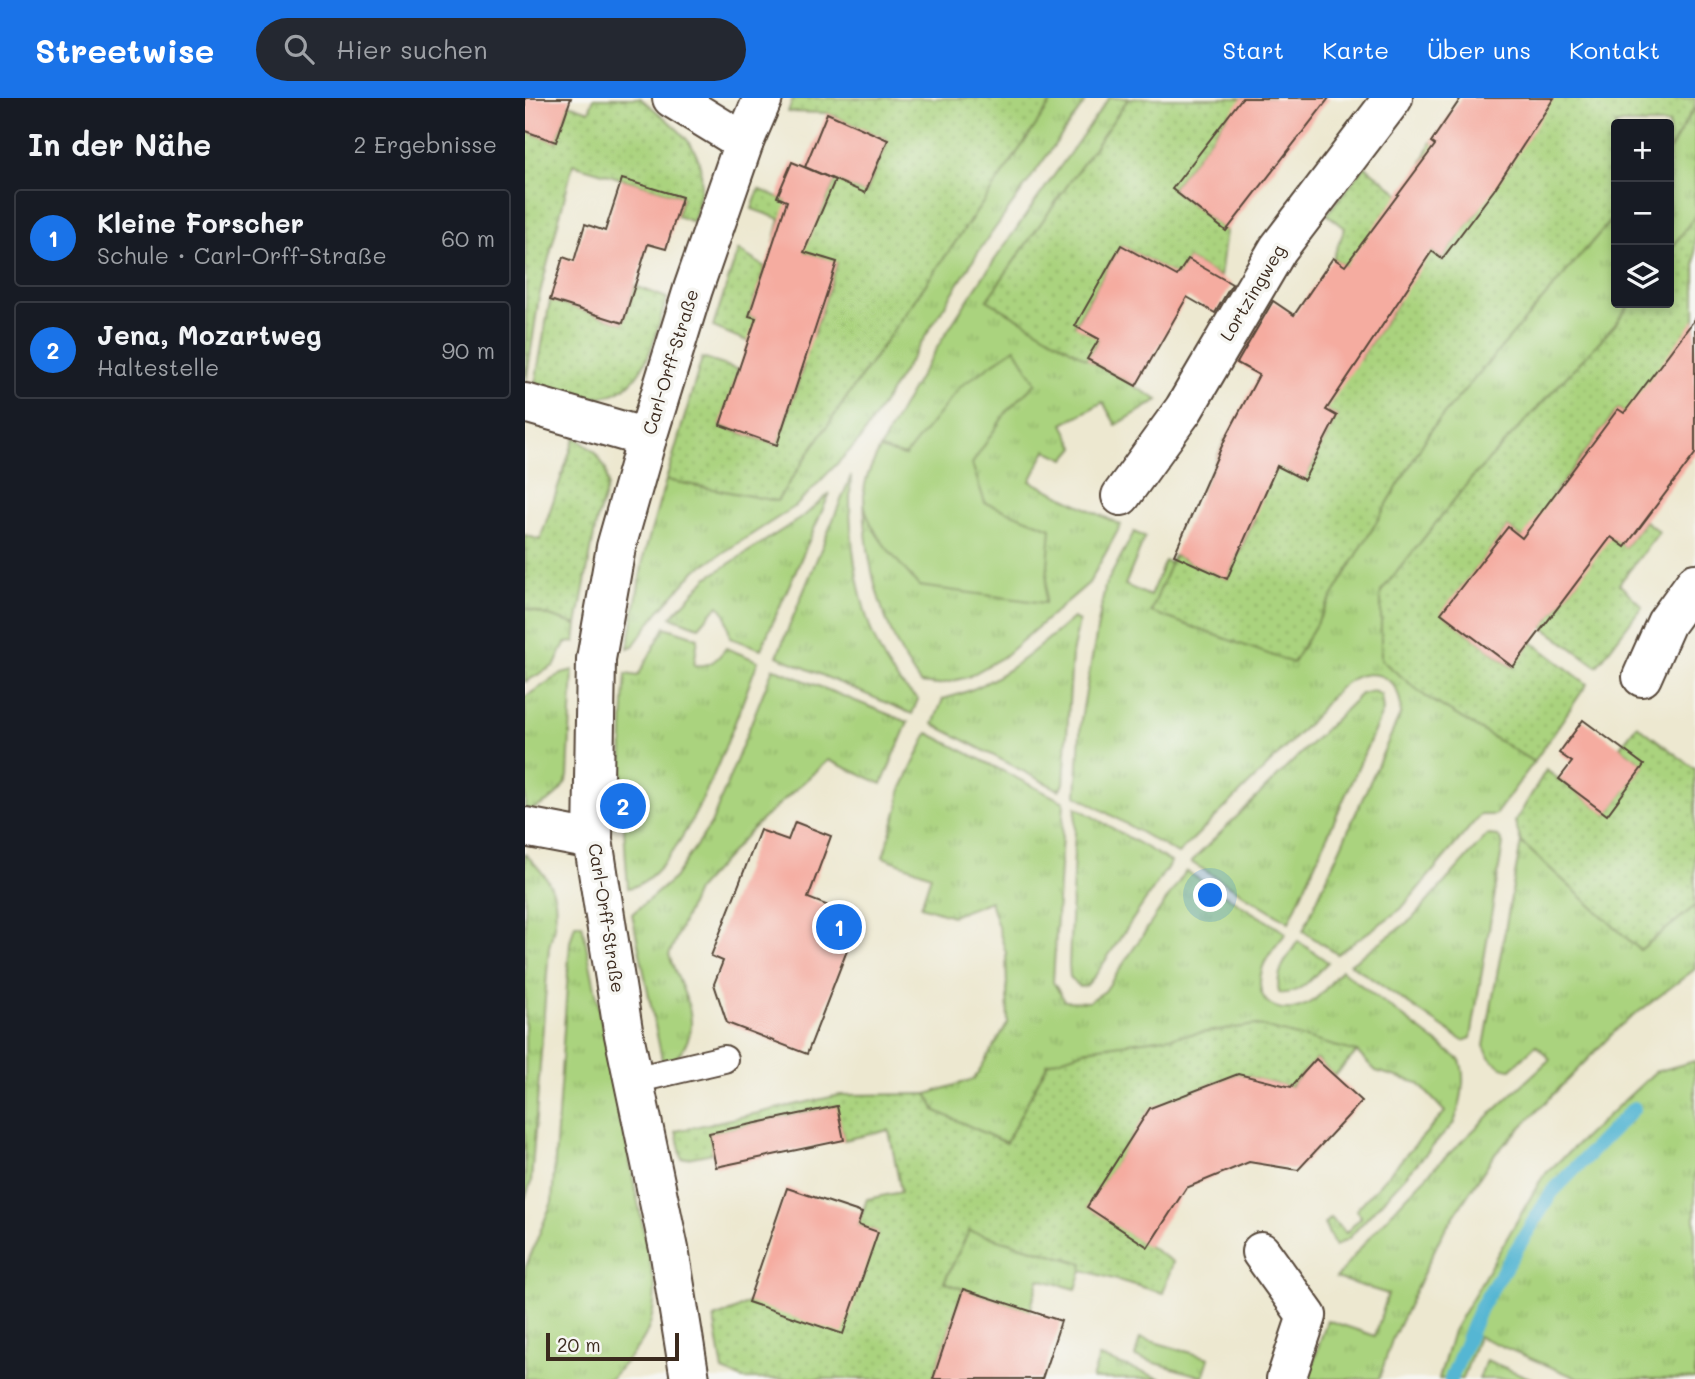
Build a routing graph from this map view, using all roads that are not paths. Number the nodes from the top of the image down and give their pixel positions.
1 (672, 98) edge
2 (763, 98) edge
3 (1394, 98) edge
4 (744, 142) junction
5 (525, 403) edge
6 (647, 438) junction
7 (1121, 496) dead end
8 (1695, 583) edge
9 (1642, 677) dead end
10 (525, 827) edge
11 (593, 840) junction
12 (724, 1059) dead end
13 (634, 1080) junction
14 (1261, 1252) dead end
15 (690, 1379) edge
16 (1286, 1379) edge

1 - 4 street
2 - 4 street, Carl-Orff-Straße
3 - 7 street, Lortzingweg
4 - 6 street, Carl-Orff-Straße
5 - 6 street
6 - 11 street, Carl-Orff-Straße
8 - 9 street
10 - 11 street
11 - 13 street, Carl-Orff-Straße
12 - 13 lane
13 - 15 street, Carl-Orff-Straße
14 - 16 street

